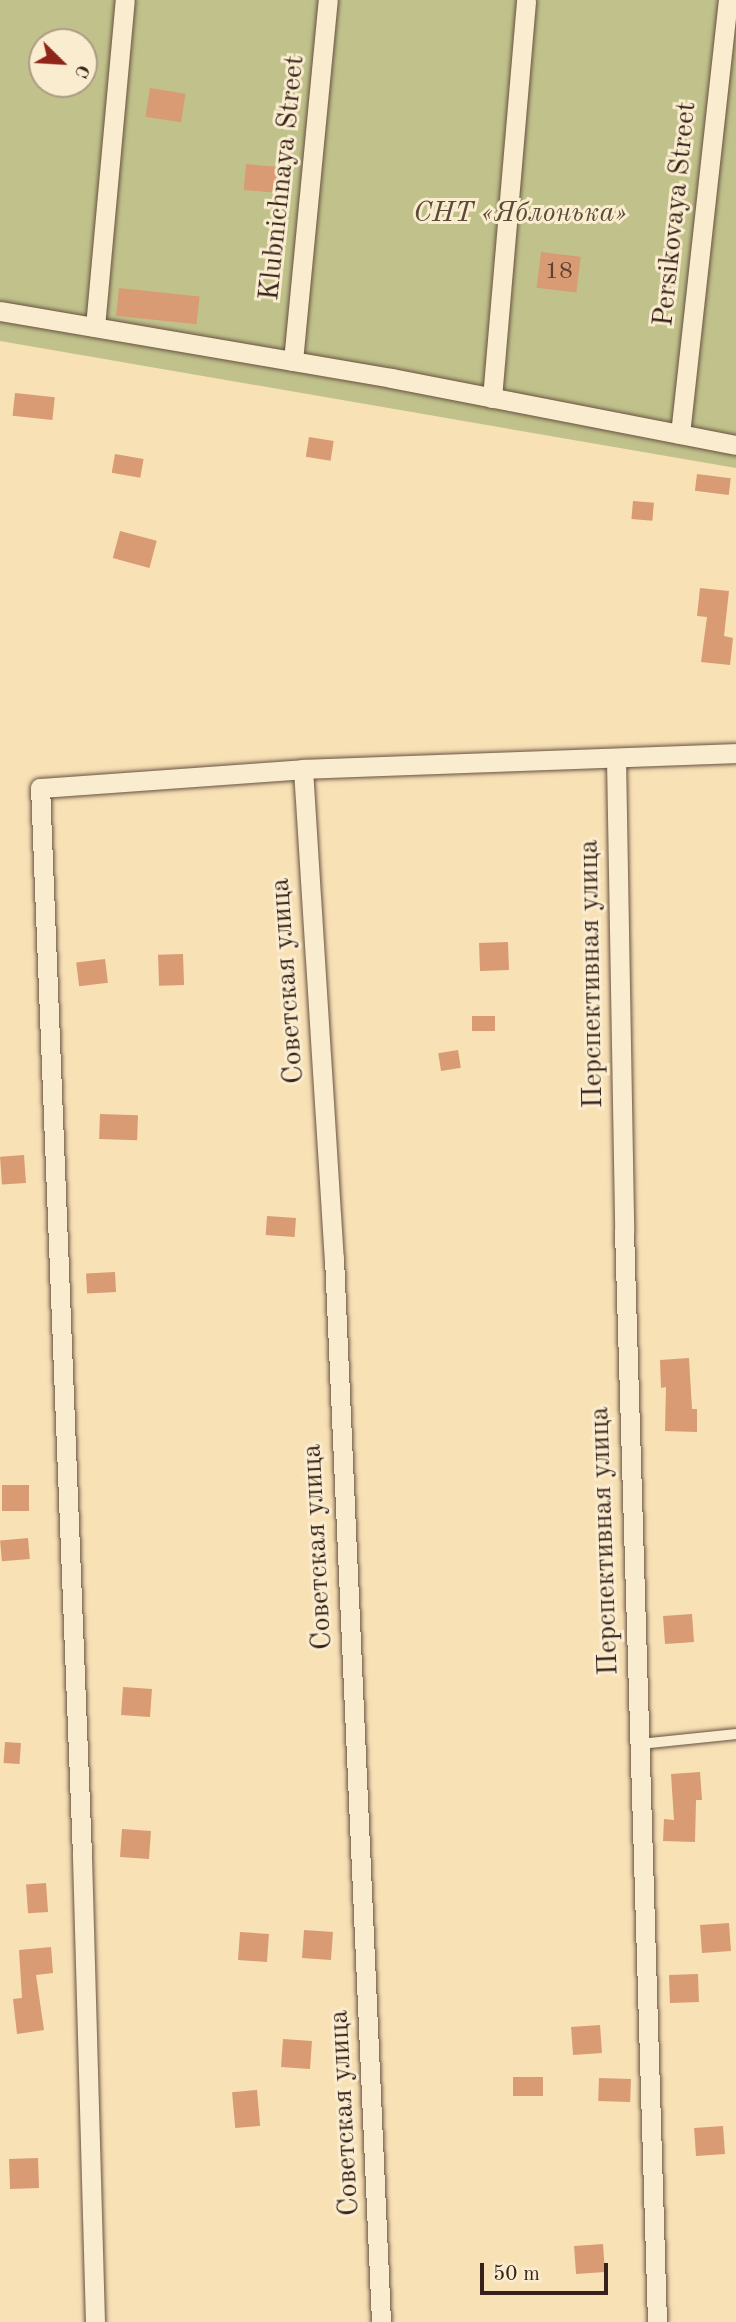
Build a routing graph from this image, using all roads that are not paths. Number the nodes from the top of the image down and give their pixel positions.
1 (125, 0) edge
2 (328, 0) edge
3 (526, 0) edge
4 (728, 0) edge
5 (0, 311) edge
6 (95, 327) junction
7 (293, 361) junction
8 (492, 398) junction
9 (680, 434) junction
10 (736, 445) edge
11 (736, 753) edge
12 (616, 758) junction
13 (303, 769) junction
14 (736, 1734) edge
15 (640, 1744) junction
16 (95, 2322) edge
17 (381, 2322) edge
18 (657, 2322) edge

1 - 6 street
2 - 7 street, Klubnichnaya Street
3 - 8 street
4 - 9 street, Persikovaya Street
5 - 6 street
6 - 7 street
7 - 8 street
8 - 9 street
9 - 10 street
11 - 12 street
12 - 13 street
12 - 15 street, Перспективная улица
13 - 16 street
13 - 17 street, Советская улица
14 - 15 lane
15 - 18 street, Перспективная улица

